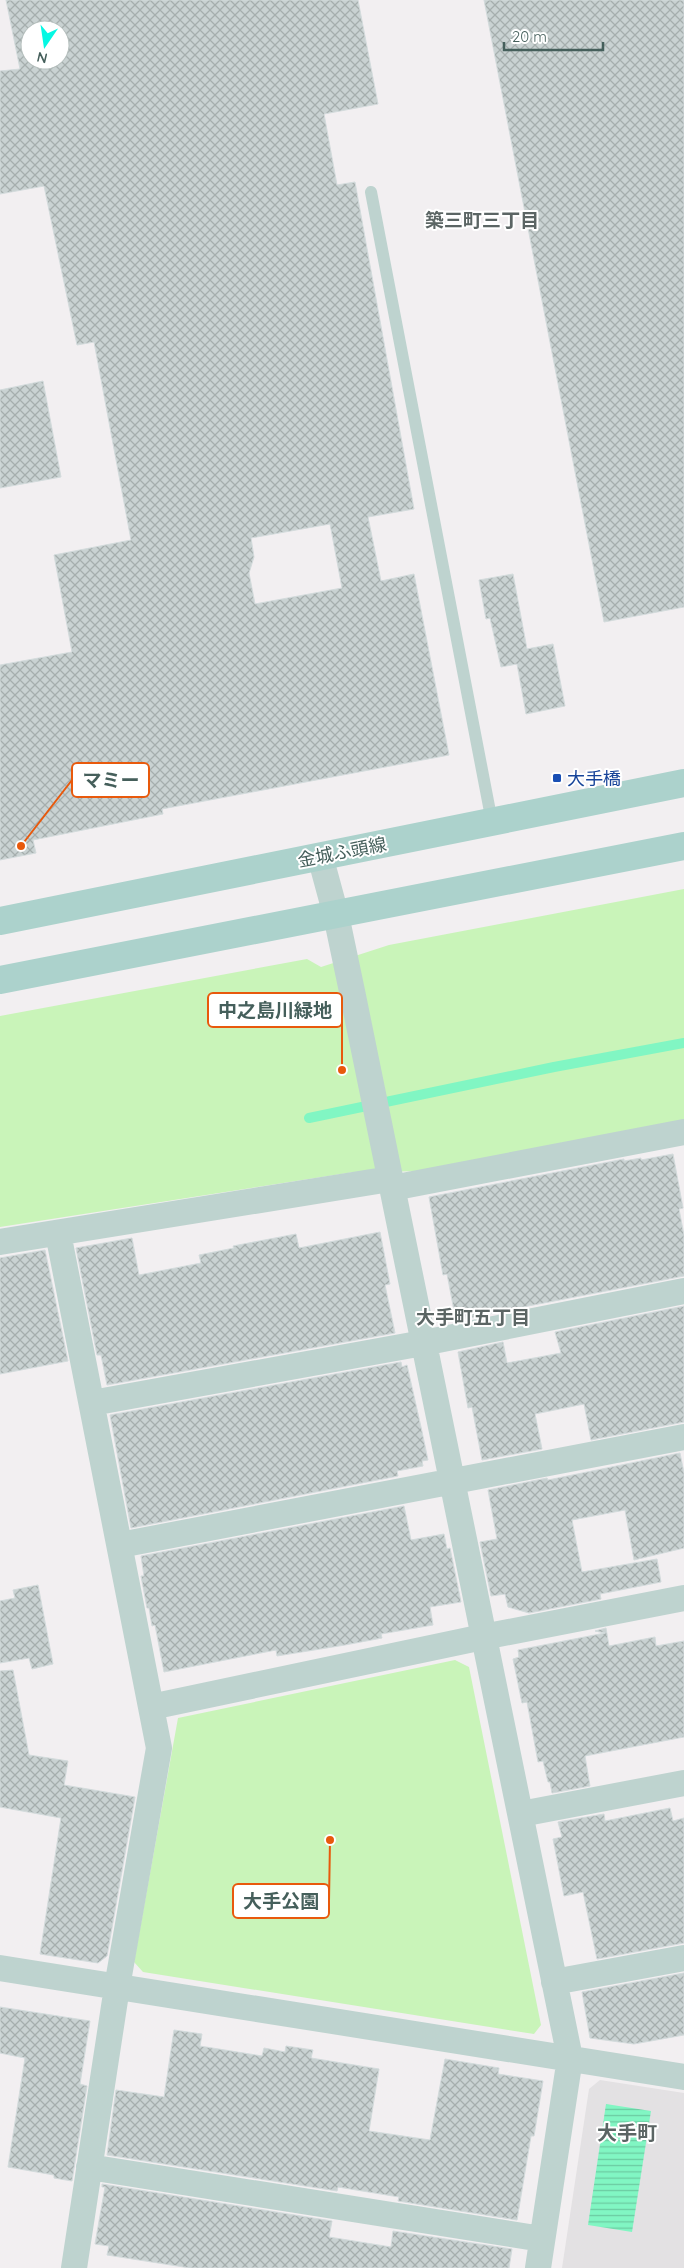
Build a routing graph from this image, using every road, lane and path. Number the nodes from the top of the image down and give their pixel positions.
1 (371, 192) dead end
2 (684, 783) edge
3 (492, 822) junction
4 (684, 846) edge
5 (320, 856) junction
6 (336, 915) junction
7 (0, 921) edge
8 (0, 980) edge
9 (684, 1132) edge
10 (391, 1183) junction
11 (58, 1233) junction
12 (0, 1242) edge
13 (684, 1291) edge
14 (423, 1343) junction
15 (92, 1403) junction
16 (684, 1437) edge
17 (452, 1482) junction
18 (120, 1545) junction
19 (684, 1598) edge
20 (483, 1637) junction
21 (151, 1706) junction
22 (684, 1782) edge
23 (521, 1814) junction
24 (684, 1958) edge
25 (0, 1968) edge
26 (554, 1982) junction
27 (117, 1988) junction
28 (570, 2058) junction
29 (684, 2077) edge
30 (89, 2167) junction
31 (542, 2239) junction
32 (74, 2268) edge
33 (538, 2268) edge

1 - 3 lane
2 - 3 main road, 金城ふ頭線
3 - 5 main road, 金城ふ頭線
4 - 6 main road
5 - 6 street
5 - 7 main road, 金城ふ頭線
6 - 8 main road
6 - 10 street
9 - 10 street
10 - 11 street
10 - 14 street
11 - 12 street
11 - 15 street
13 - 14 street
14 - 15 street
14 - 17 street
15 - 18 street
16 - 17 street
17 - 18 street
17 - 20 street
18 - 21 street
19 - 20 street
20 - 21 street
20 - 23 street
21 - 27 street
22 - 23 street
23 - 26 street
24 - 26 street
25 - 27 street
26 - 28 street
27 - 28 street
27 - 30 street
28 - 29 street
28 - 31 street
30 - 31 street
30 - 32 street
31 - 33 street

